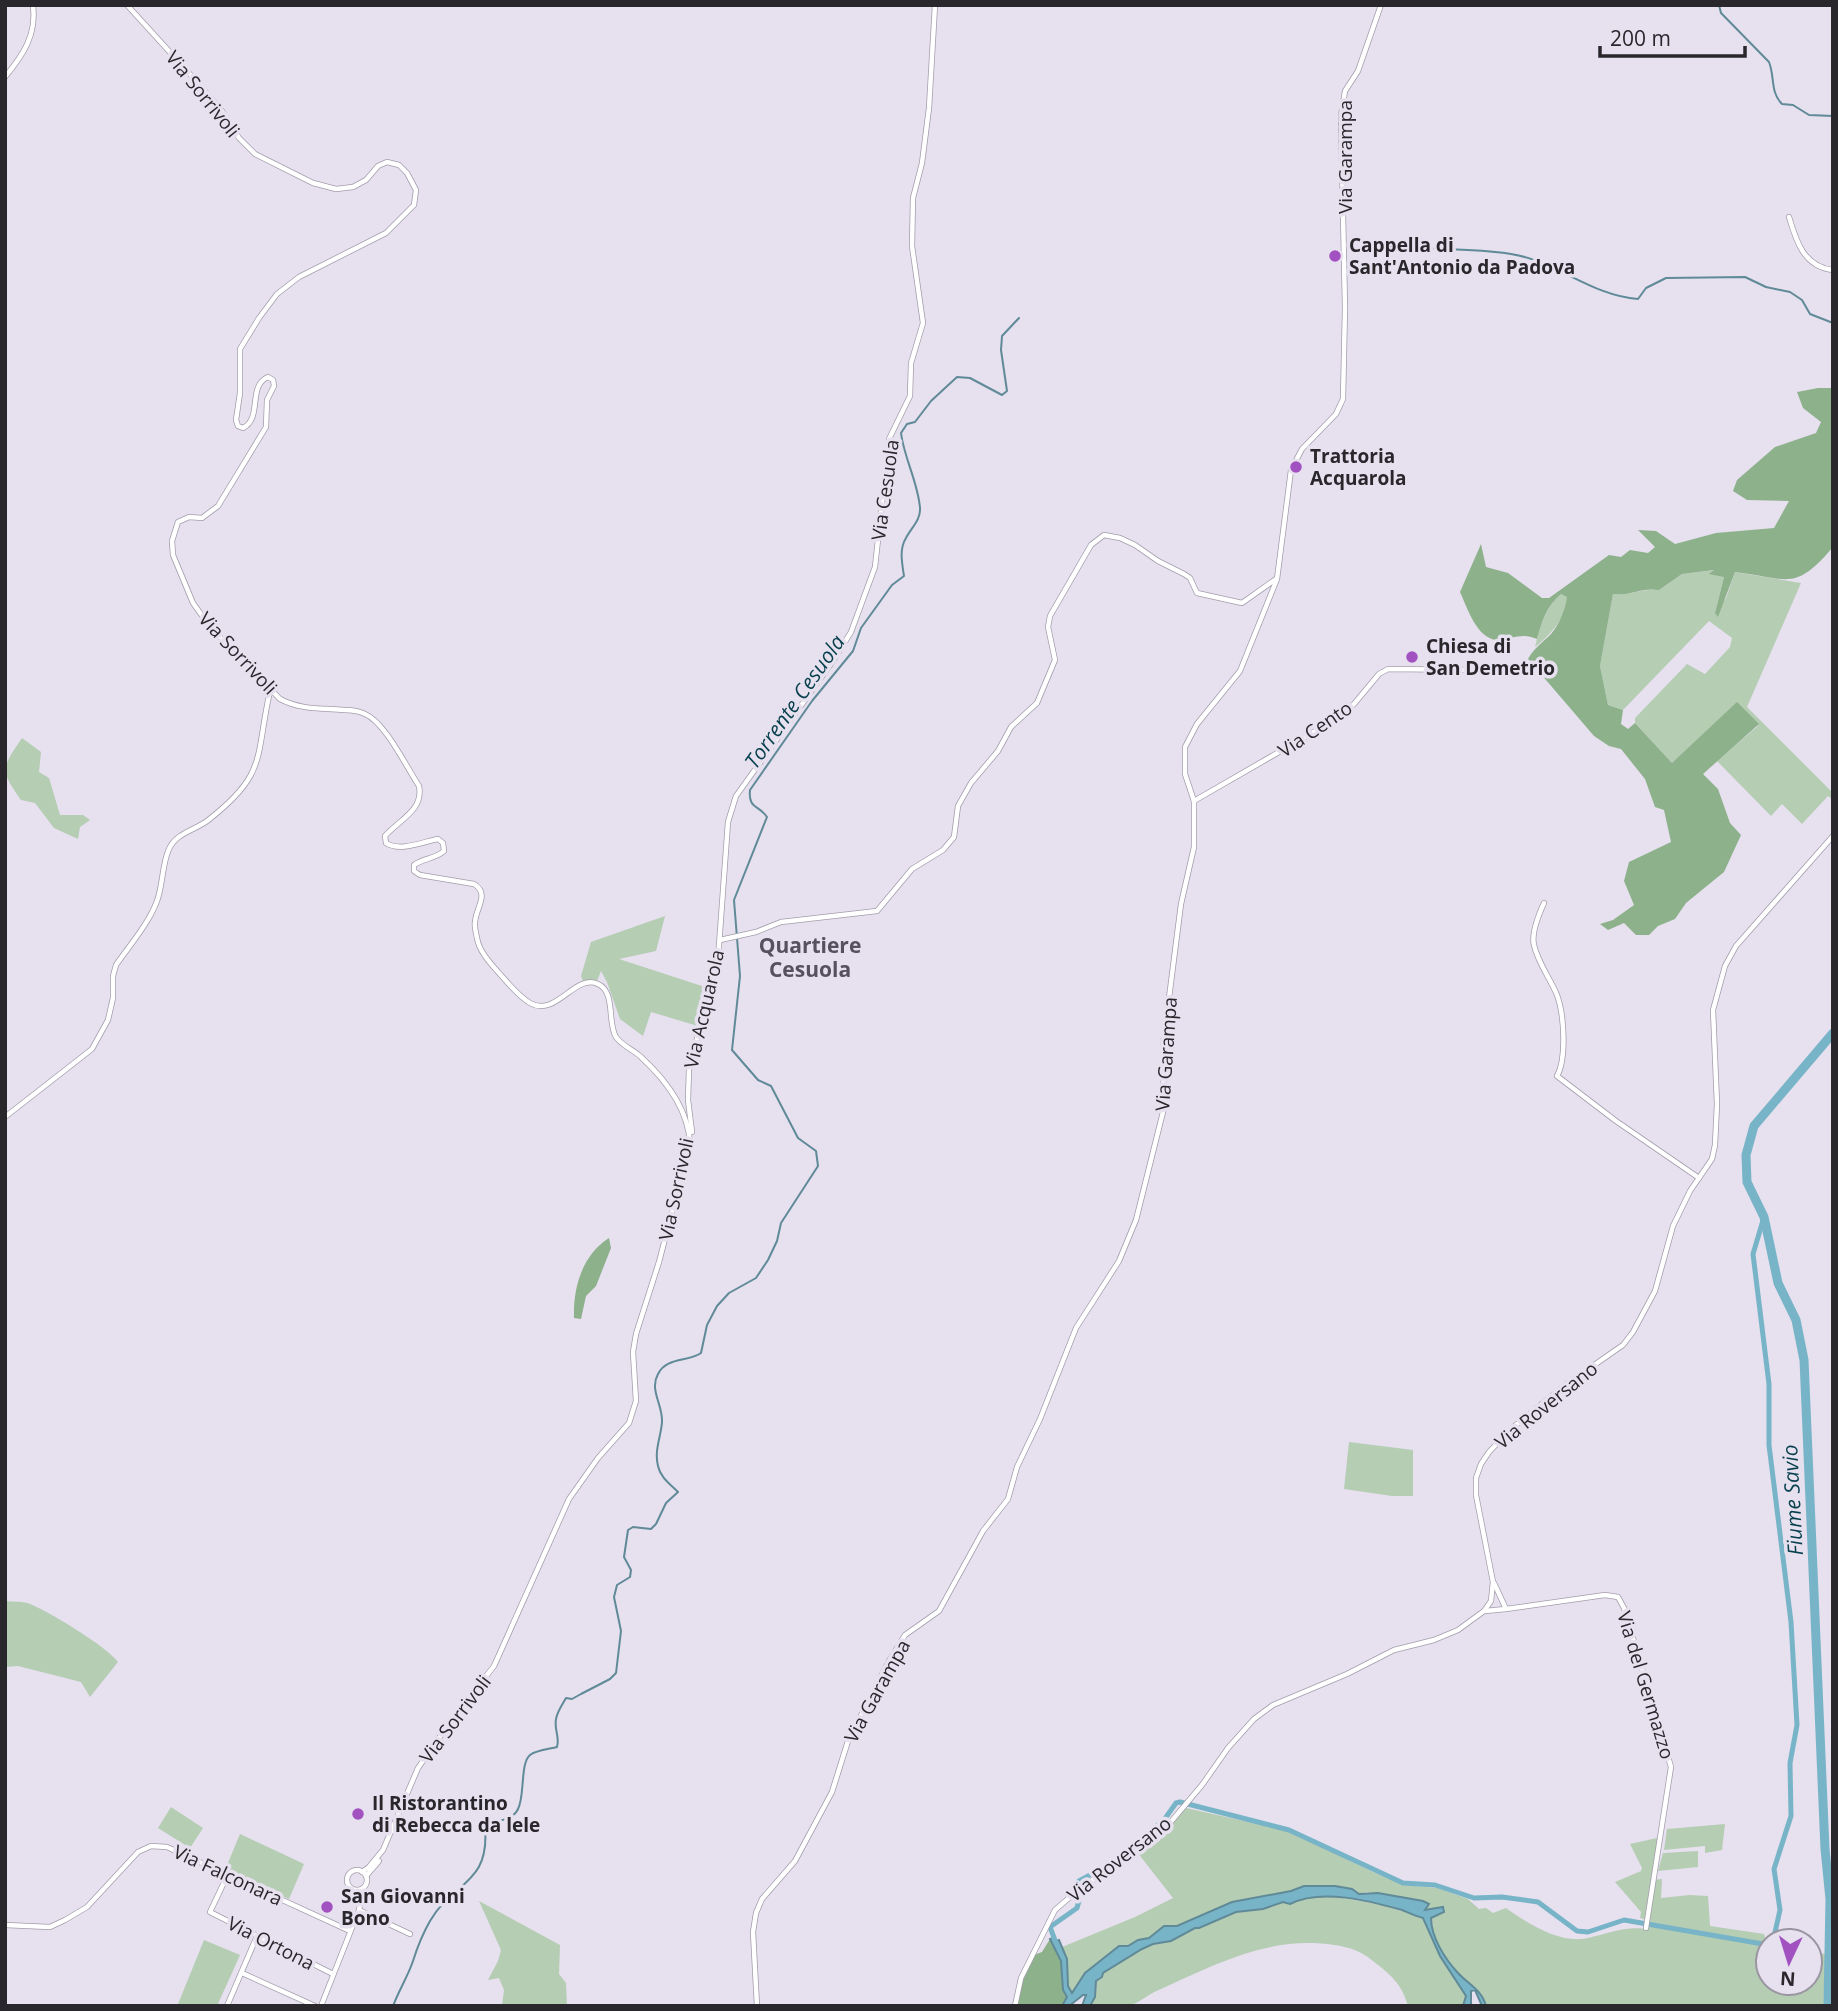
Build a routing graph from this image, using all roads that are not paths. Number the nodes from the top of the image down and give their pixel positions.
1 (33, 5) edge
2 (127, 5) edge
3 (935, 5) edge
4 (1381, 5) edge
5 (5, 77) edge
6 (1789, 217) dead end
7 (1833, 270) edge
8 (1277, 579) junction
9 (1475, 670) dead end
10 (270, 691) junction
11 (1194, 801) junction
12 (1833, 836) edge
13 (1544, 903) dead end
14 (720, 940) junction
15 (5, 1117) edge
16 (690, 1143) junction
17 (1699, 1178) junction
18 (1493, 1583) junction
19 (1506, 1609) junction
20 (1484, 1611) junction
21 (228, 1874) junction
22 (364, 1874) junction
23 (360, 1889) junction
24 (359, 1910) junction
25 (5, 1925) edge
26 (1646, 1928) dead end
27 (350, 1931) junction
28 (410, 1934) dead end
29 (257, 1936) junction
30 (242, 1973) junction
31 (333, 1974) junction
32 (224, 2005) edge
33 (315, 2006) edge
34 (321, 2006) edge
35 (757, 2006) edge
36 (1016, 2006) edge

1 - 5 street
2 - 10 street, Via Sorrivoli
3 - 14 street, Via Cesuola
4 - 8 street, Via Garampa
6 - 7 street
8 - 11 street, Via Garampa
8 - 14 street, Via Acquarola
9 - 11 street, Via Cento
10 - 15 street
10 - 16 street, Via Sorrivoli
11 - 35 street, Via Garampa
12 - 17 street, Via Roversano
13 - 17 street
14 - 16 street, Via Acquarola
16 - 22 street, Via Sorrivoli
17 - 18 street, Via Roversano
18 - 19 street
18 - 20 street, Via Roversano
19 - 20 street, Via del Germazzo
19 - 26 street, Via del Germazzo
20 - 36 street, Via Roversano
21 - 25 street, Via Falconara
21 - 27 street, Via Falconara
21 - 29 street, Via Ortona
22 - 23 street
22 - 23 street
23 - 24 street
24 - 27 street
24 - 28 street
27 - 31 street
29 - 30 street
29 - 31 street, Via Ortona
30 - 32 street
30 - 33 street
31 - 34 street

